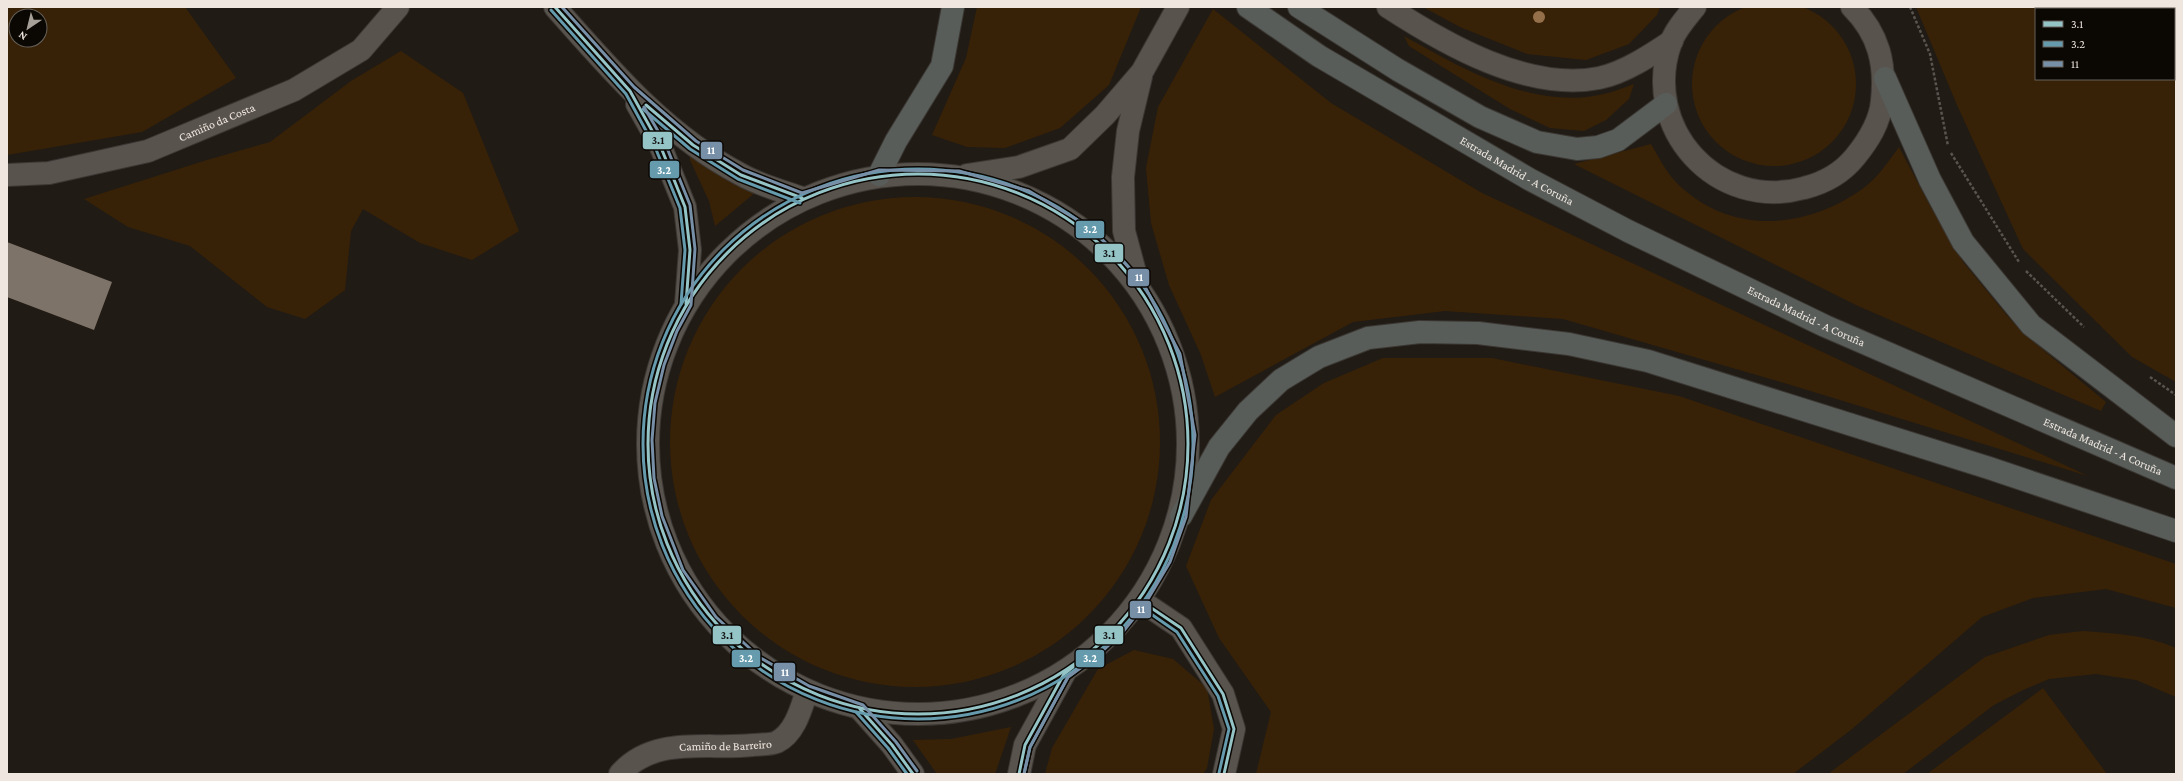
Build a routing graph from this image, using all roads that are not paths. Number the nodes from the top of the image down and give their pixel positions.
1 (398, 7) edge
2 (555, 7) edge
3 (953, 7) edge
4 (1248, 7) edge
5 (1292, 7) edge
6 (1299, 7) edge
7 (1388, 7) edge
8 (1695, 7) edge
9 (1852, 7) edge
10 (1176, 9) edge
11 (1672, 41) junction
12 (1142, 72) junction
13 (1884, 78) junction
14 (630, 91) junction
15 (1666, 104) junction
16 (1447, 131) junction
17 (7, 175) edge
18 (879, 175) junction
19 (958, 176) junction
20 (802, 198) junction
21 (1138, 284) junction
22 (686, 304) junction
23 (2176, 436) edge
24 (2176, 478) edge
25 (1181, 516) junction
26 (2176, 530) edge
27 (1141, 601) junction
28 (1064, 674) junction
29 (806, 691) junction
30 (860, 709) junction
31 (620, 774) edge
32 (913, 774) edge
33 (1019, 774) edge
34 (1224, 774) edge

1 - 17 street, Camiño da Costa
2 - 14 street
3 - 18 highway
4 - 16 highway, Estrada Madrid - A Coruña
5 - 16 highway, Estrada Madrid - A Coruña
6 - 15 highway
7 - 11 street
8 - 11 street
9 - 13 street
10 - 12 street
11 - 15 street
12 - 19 street
12 - 21 street
13 - 15 street
13 - 23 highway
14 - 20 street
14 - 22 street
16 - 24 highway, Estrada Madrid - A Coruña
18 - 19 street
18 - 20 street
19 - 21 street
20 - 22 street
21 - 25 street
22 - 29 street
25 - 26 highway
25 - 27 street
27 - 28 street
27 - 34 street
28 - 30 street
28 - 33 street
29 - 30 street
29 - 31 street, Camiño de Barreiro
30 - 32 street

